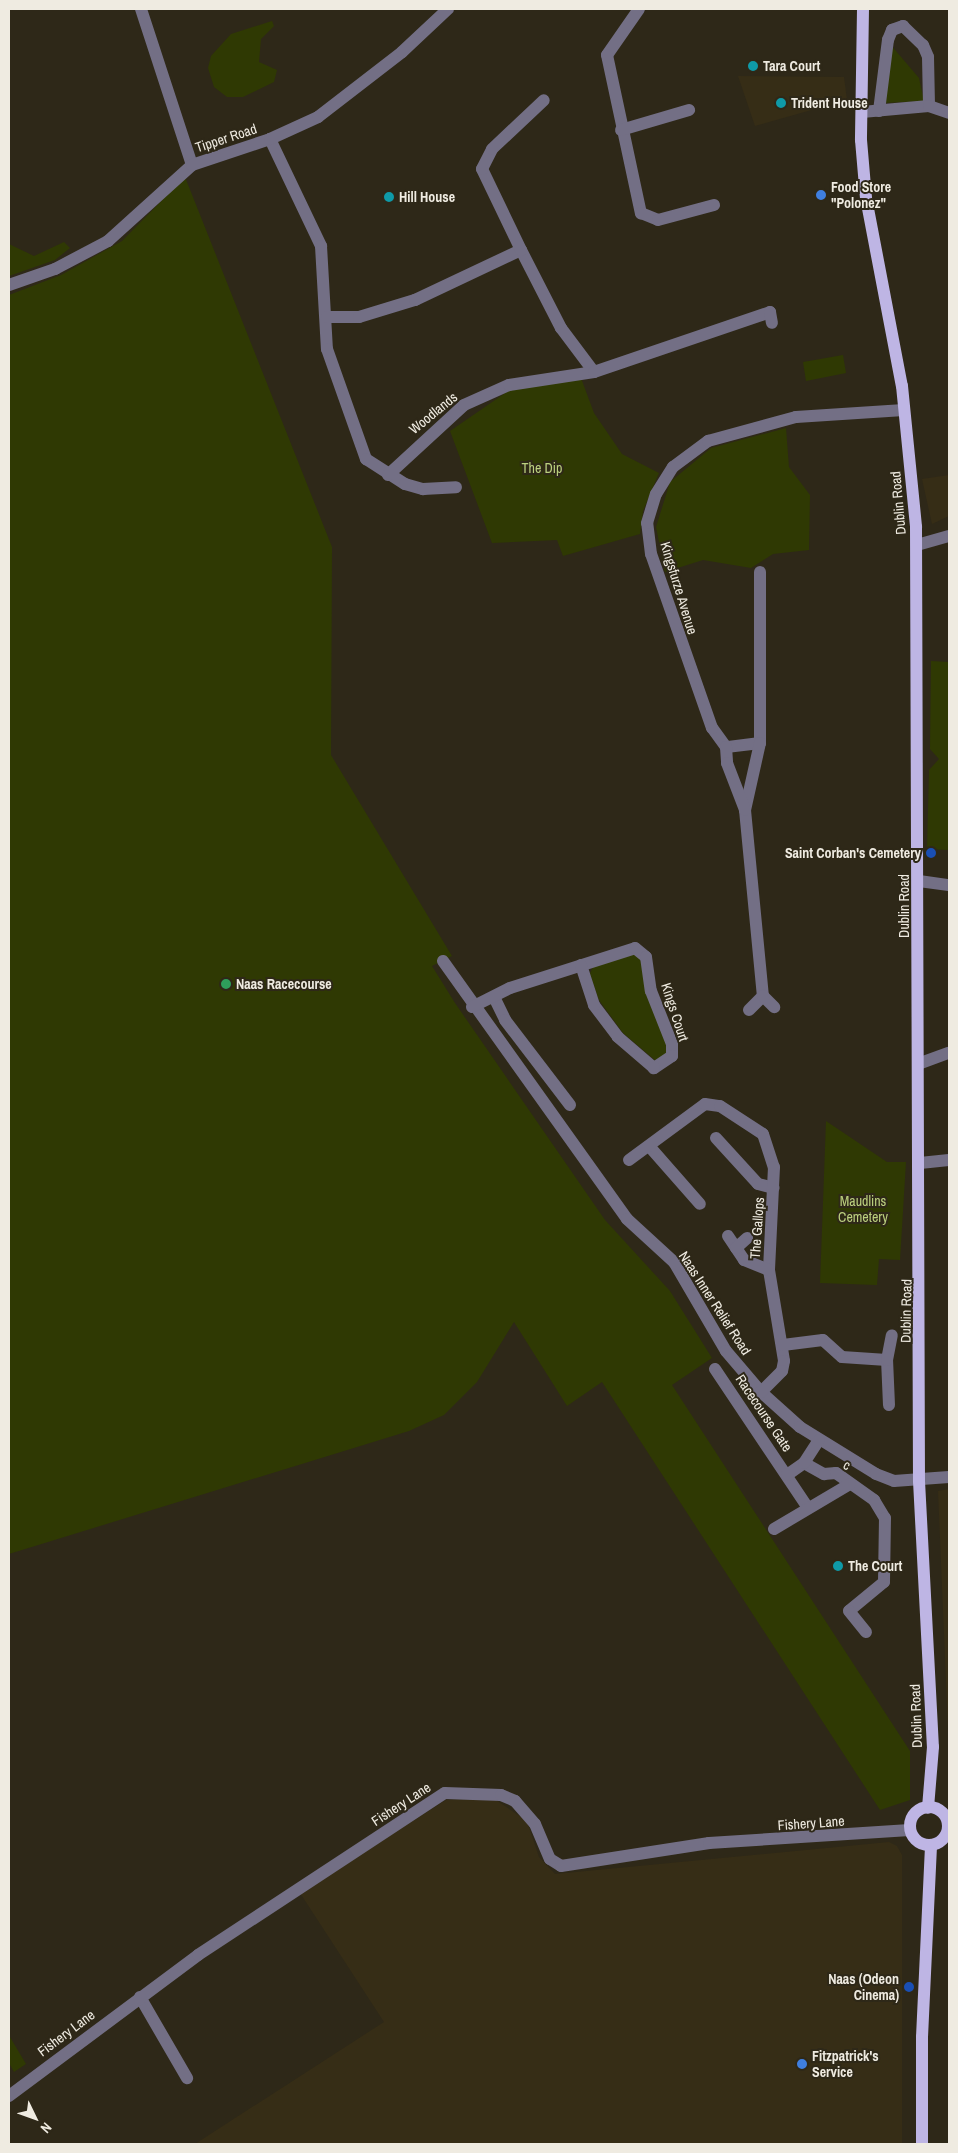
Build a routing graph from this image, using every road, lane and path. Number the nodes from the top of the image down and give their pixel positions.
1 (141, 9) edge
2 (448, 9) edge
3 (639, 9) edge
4 (863, 9) edge
5 (544, 100) dead end
6 (928, 106) junction
7 (689, 110) dead end
8 (880, 111) junction
9 (862, 112) junction
10 (949, 113) edge
11 (620, 130) junction
12 (270, 140) junction
13 (192, 165) junction
14 (714, 205) dead end
15 (521, 250) junction
16 (9, 285) edge
17 (327, 317) junction
18 (772, 322) dead end
19 (594, 372) junction
20 (904, 410) junction
21 (388, 475) junction
22 (456, 487) dead end
23 (949, 536) edge
24 (917, 545) junction
25 (760, 572) dead end
26 (760, 743) junction
27 (726, 747) junction
28 (745, 810) junction
29 (919, 881) junction
30 (949, 885) edge
31 (443, 961) dead end
32 (580, 965) junction
33 (763, 996) junction
34 (494, 997) junction
35 (472, 1007) junction
36 (774, 1007) dead end
37 (749, 1010) dead end
38 (949, 1053) edge
39 (918, 1064) junction
40 (570, 1105) dead end
41 (716, 1138) dead end
42 (649, 1146) junction
43 (629, 1160) dead end
44 (949, 1160) edge
45 (920, 1163) junction
46 (774, 1188) junction
47 (700, 1204) dead end
48 (728, 1236) dead end
49 (747, 1238) dead end
50 (736, 1248) junction
51 (769, 1270) junction
52 (892, 1335) dead end
53 (783, 1345) junction
54 (887, 1360) junction
55 (716, 1377) dead end
56 (761, 1392) junction
57 (889, 1405) dead end
58 (819, 1440) junction
59 (804, 1463) junction
60 (787, 1475) junction
61 (949, 1477) edge
62 (919, 1481) junction
63 (850, 1484) junction
64 (808, 1508) junction
65 (774, 1529) dead end
66 (866, 1632) dead end
67 (928, 1808) junction
68 (910, 1830) junction
69 (931, 1845) junction
70 (140, 1997) junction
71 (187, 2078) dead end
72 (9, 2096) edge
73 (922, 2144) edge

1 - 13 street
2 - 12 street, Tipper Road
3 - 11 street
4 - 9 main road, Dublin Road
5 - 15 street
6 - 8 street
6 - 8 street
6 - 10 street
7 - 11 street
8 - 9 street
9 - 20 main road, Dublin Road
11 - 14 street
12 - 13 street, Tipper Road
12 - 17 street
13 - 16 street, Tipper Road
15 - 17 street
15 - 19 street
17 - 21 street
18 - 19 street, Woodlands
19 - 21 street, Woodlands
20 - 24 main road, Dublin Road
20 - 27 street, Kingsfurze Avenue
21 - 22 street
23 - 24 street
24 - 29 main road, Dublin Road
25 - 26 street, Kingsfurze Avenue
26 - 27 street
26 - 28 street, Kingsfurze Avenue
27 - 28 street, Kingsfurze Avenue
28 - 33 street, Kingsfurze Avenue
29 - 30 street
29 - 39 main road, Dublin Road
31 - 35 street, Naas Inner Relief Road
32 - 32 street, Kings Court
32 - 34 street, Kings Court
33 - 36 street
33 - 37 street
34 - 35 street, Kings Court
34 - 40 street
35 - 56 street, Naas Inner Relief Road
38 - 39 street
39 - 45 main road, Dublin Road
41 - 46 street, The Gallops
42 - 43 street, The Gallops
42 - 46 street, The Gallops
42 - 47 street
44 - 45 street
45 - 62 main road, Dublin Road
46 - 51 street, The Gallops
48 - 50 street, The Gallops
49 - 50 street, The Gallops
50 - 51 street, The Gallops
51 - 53 street, The Gallops
52 - 54 street
53 - 54 street
53 - 56 street, The Gallops
54 - 57 street
55 - 60 street, Racecourse Gate
56 - 58 street, Naas Inner Relief Road
58 - 59 street, Racecourse Gate
58 - 62 street, Naas Inner Relief Road
59 - 60 street, Racecourse Gate
59 - 63 street, c
60 - 64 street, Racecourse Gate
61 - 62 street, Naas Inner Relief Road
62 - 67 main road, Dublin Road
63 - 64 street
63 - 66 street, c
64 - 65 street
67 - 68 main road
67 - 69 main road
68 - 69 main road
68 - 70 street, Fishery Lane
69 - 73 main road
70 - 71 street
70 - 72 street, Fishery Lane

